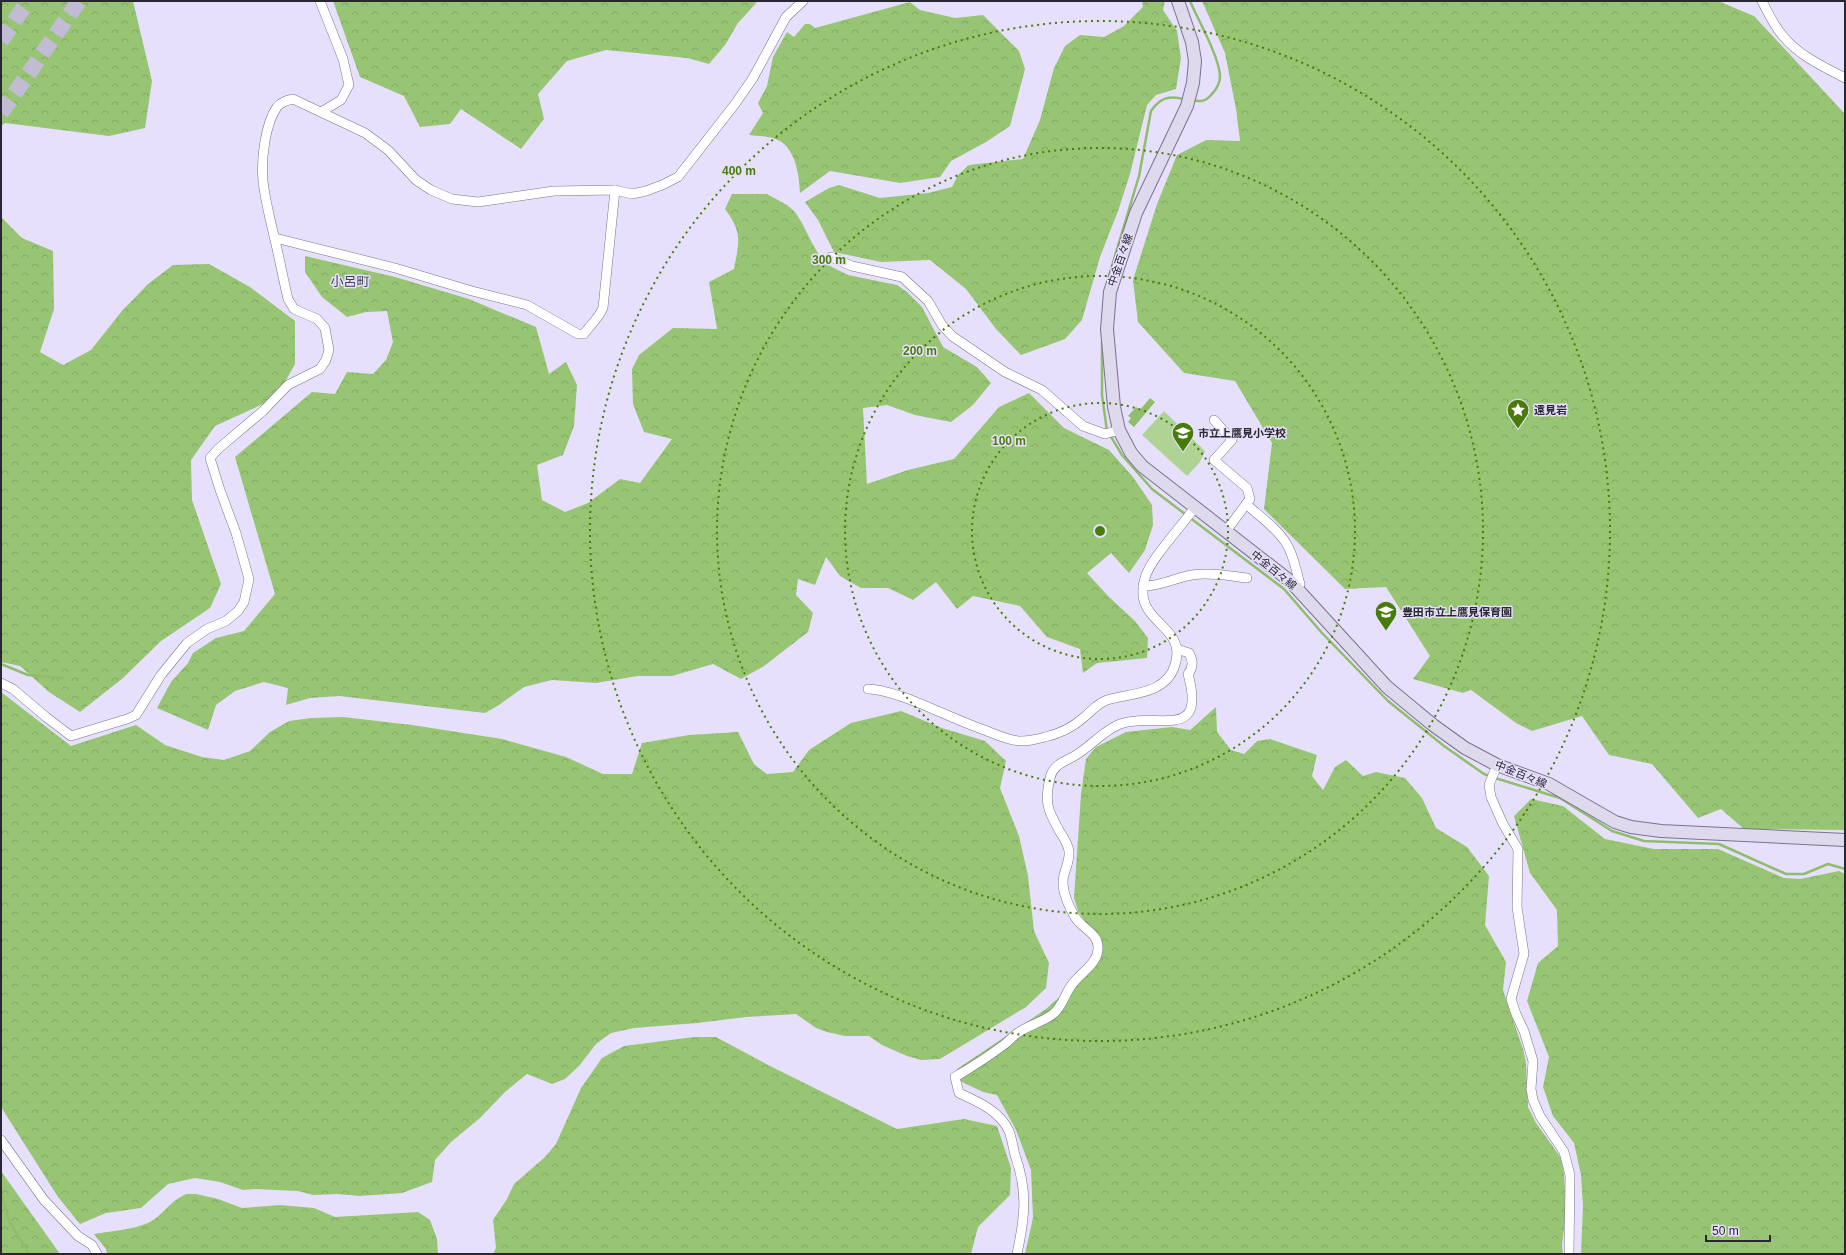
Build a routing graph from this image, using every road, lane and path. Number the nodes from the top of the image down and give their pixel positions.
1 (320, 1) edge
2 (803, 1) edge
3 (1178, 1) edge
4 (1762, 1) edge
5 (1845, 78) edge
6 (321, 112) junction
7 (615, 190) junction
8 (275, 238) junction
9 (831, 257) dead end
10 (1214, 420) dead end
11 (1118, 430) junction
12 (1246, 504) junction
13 (1194, 509) junction
14 (1226, 531) junction
15 (1247, 578) dead end
16 (1143, 586) junction
17 (1297, 588) junction
18 (1177, 649) junction
19 (1, 683) edge
20 (868, 689) dead end
21 (1496, 768) junction
22 (1845, 840) edge
23 (1, 1140) edge
24 (97, 1254) edge
25 (1017, 1254) edge
26 (1569, 1254) edge

1 - 6 street
2 - 7 street
3 - 11 main road, 中金百々線
4 - 5 street
6 - 7 street
6 - 8 street
7 - 8 street
8 - 19 street
9 - 11 street
10 - 12 street
11 - 13 main road, 中金百々線
12 - 14 street
12 - 17 street
13 - 14 main road, 中金百々線
13 - 16 street
14 - 17 main road, 中金百々線
15 - 16 street
16 - 18 street
17 - 21 main road, 中金百々線
18 - 20 street
18 - 25 street
21 - 22 main road, 中金百々線
21 - 26 street
23 - 24 street

